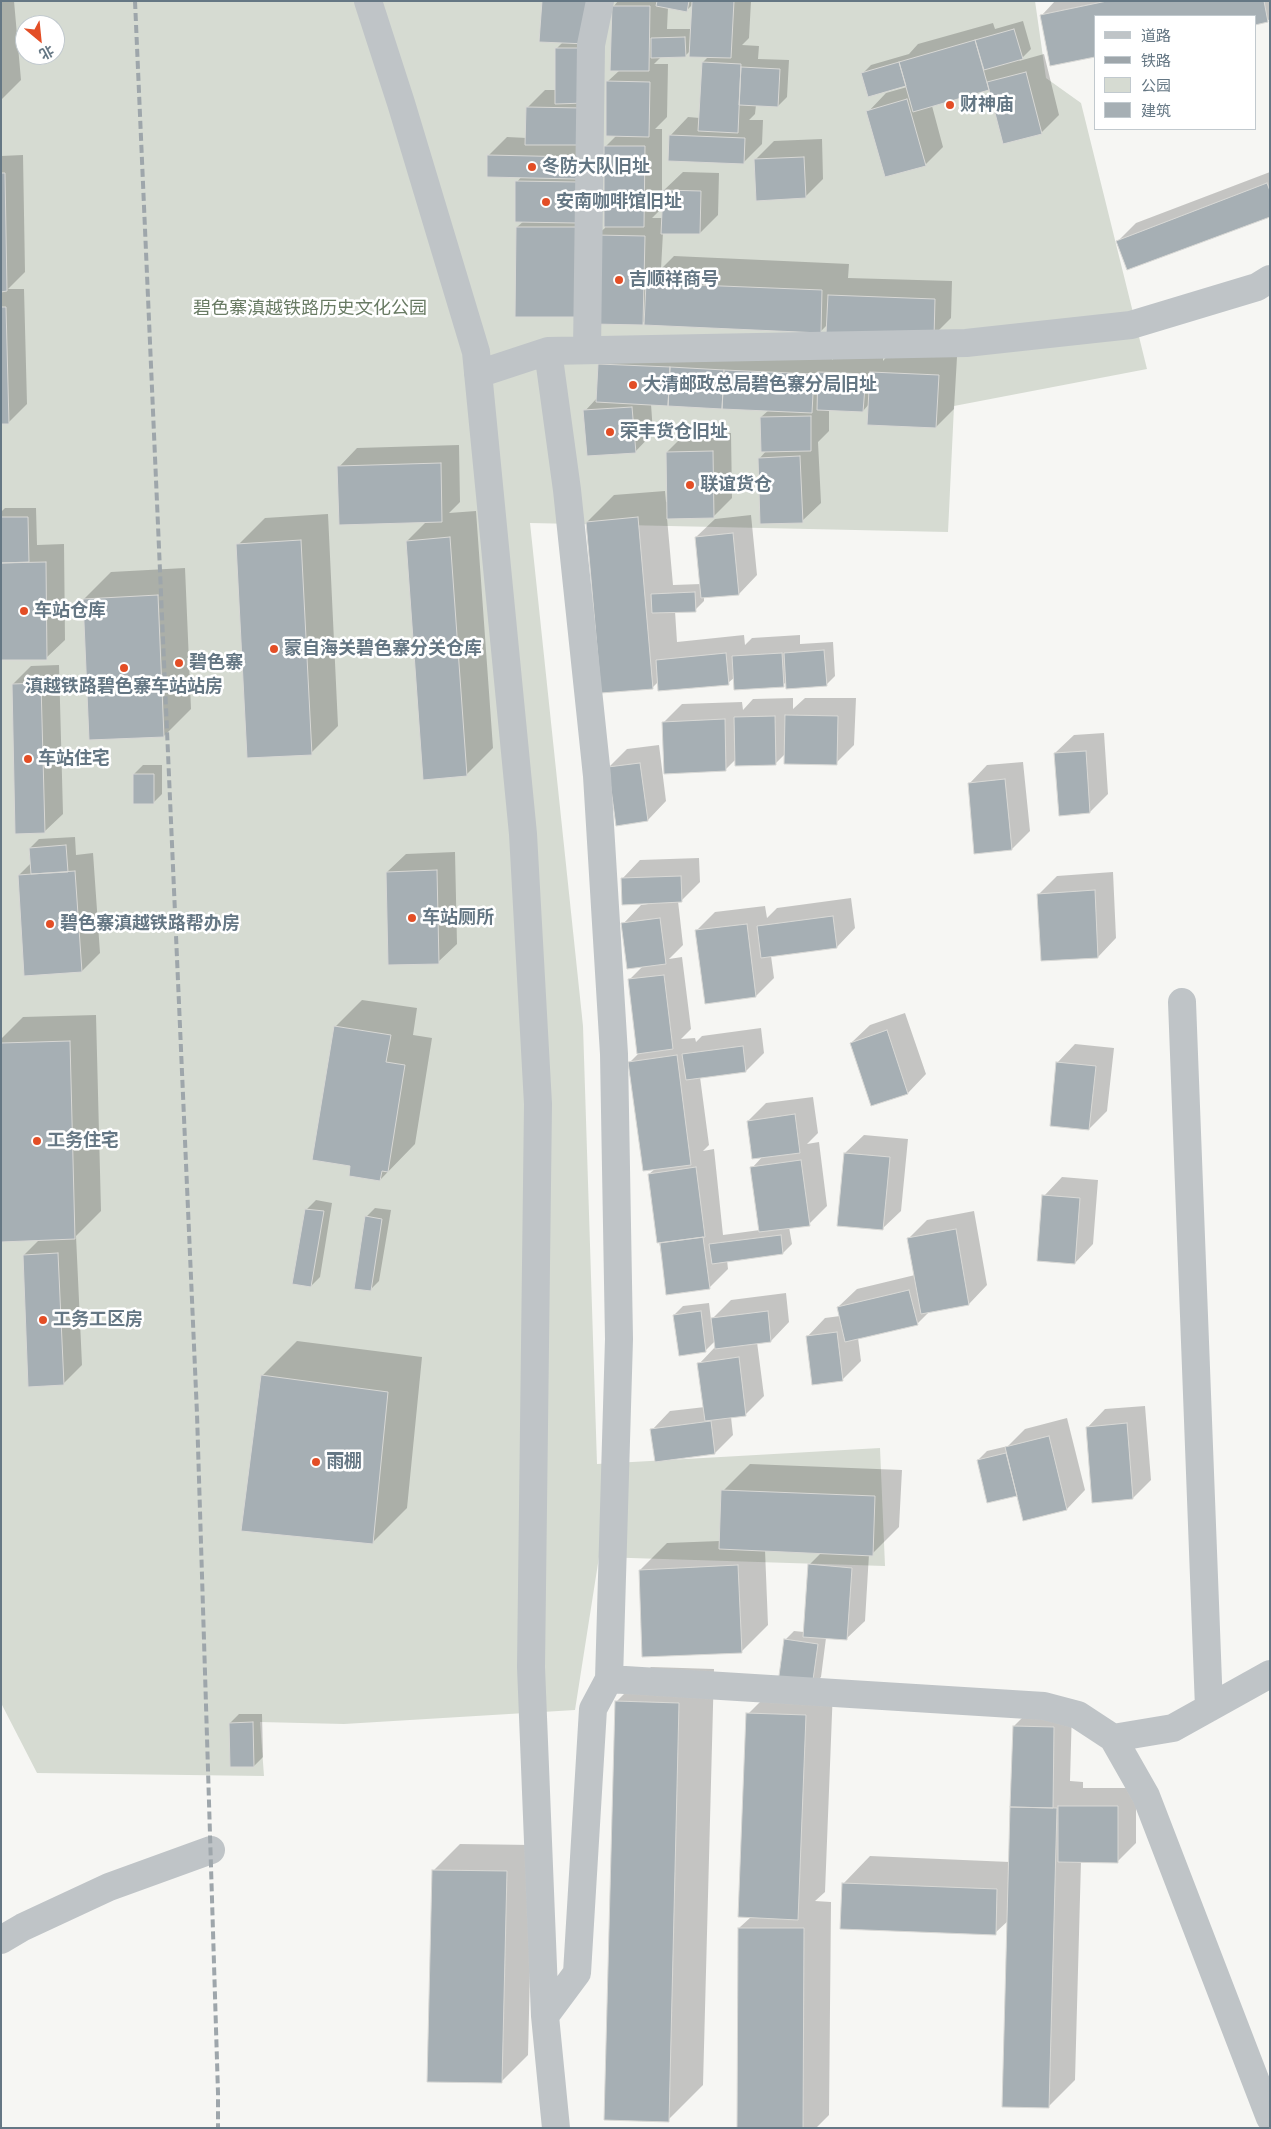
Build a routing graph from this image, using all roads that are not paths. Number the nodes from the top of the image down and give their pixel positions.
1 (368, 1) edge
2 (600, 1) edge
3 (1270, 279) edge
4 (587, 350) junction
5 (548, 351) junction
6 (478, 374) junction
7 (1182, 1002) dead end
8 (1270, 1674) edge
9 (609, 1679) junction
10 (1209, 1708) junction
11 (1113, 1738) junction
12 (211, 1850) dead end
13 (1, 1940) edge
14 (545, 2016) junction
15 (1270, 2118) edge
16 (556, 2128) edge

1 - 6 street
2 - 4 street
3 - 4 street
4 - 5 street
5 - 6 street
5 - 9 street
6 - 14 street
7 - 10 street
8 - 10 street
9 - 11 street
9 - 14 street
10 - 11 street
11 - 15 street
12 - 13 street
14 - 16 street

